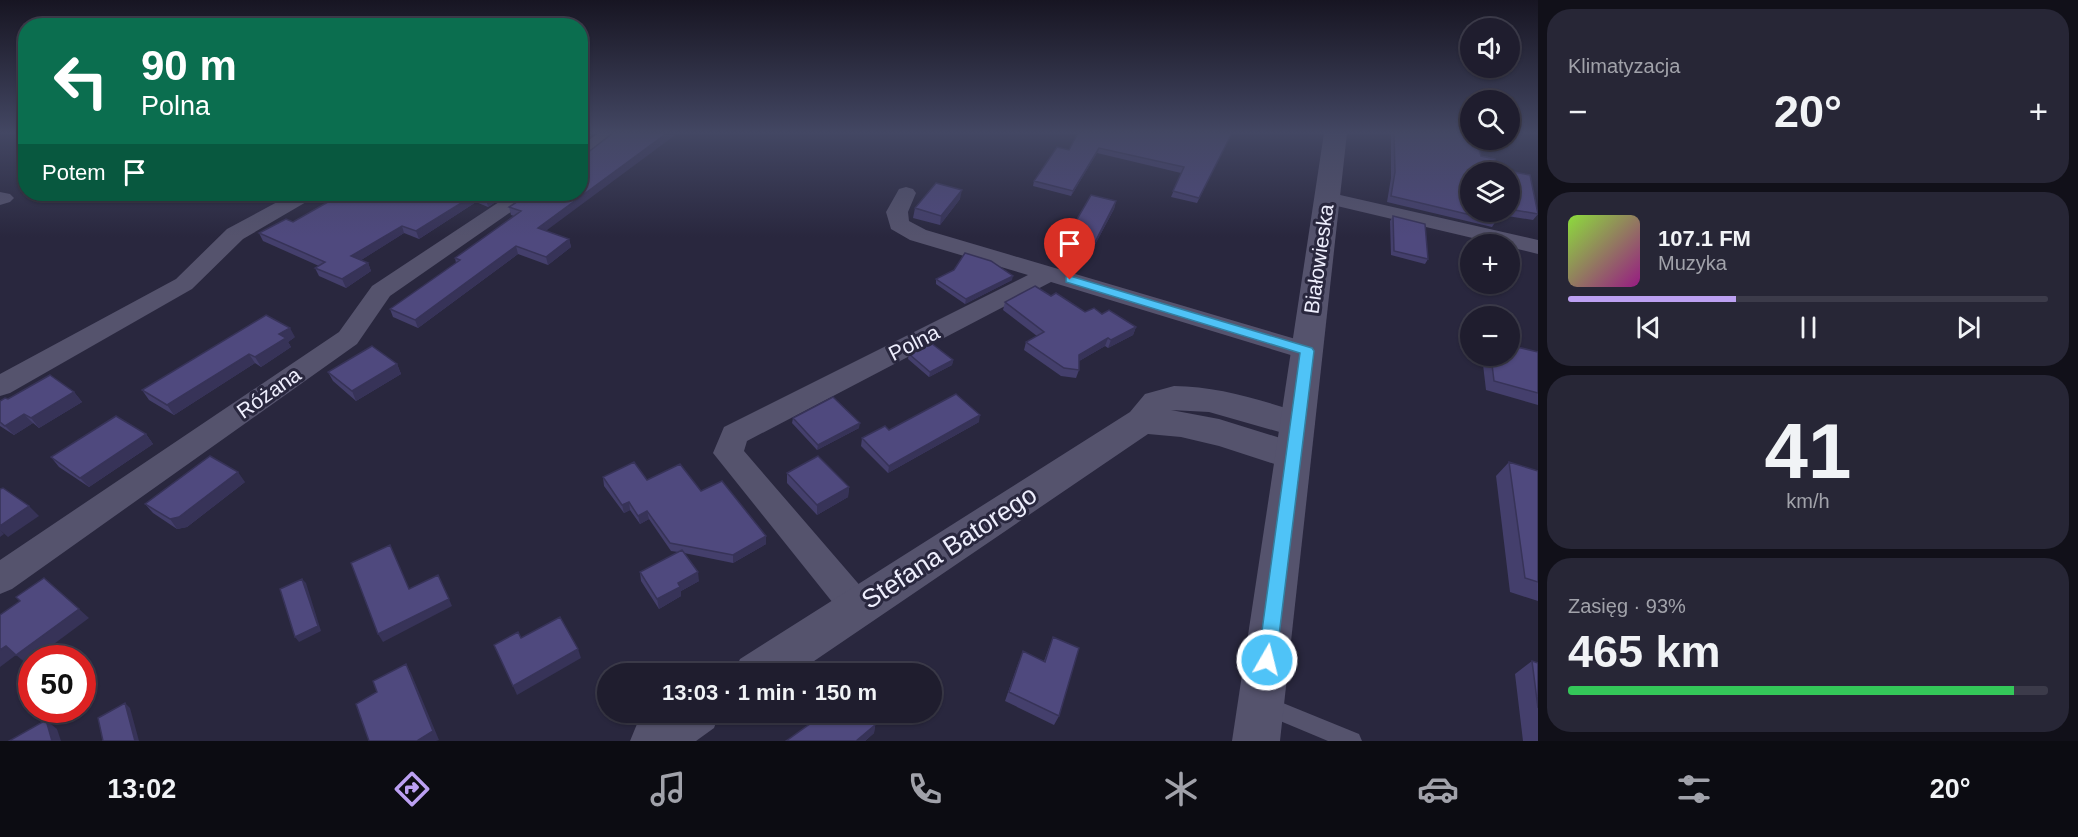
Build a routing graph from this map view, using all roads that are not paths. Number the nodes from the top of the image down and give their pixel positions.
1 (1332, 168) edge
2 (906, 193) dead end
3 (1328, 198) junction
4 (294, 201) edge
5 (514, 201) edge
6 (1538, 247) edge
7 (1049, 274) junction
8 (1307, 351) junction
9 (0, 386) edge
10 (1295, 440) junction
11 (0, 579) edge
12 (857, 607) junction
13 (773, 663) edge
14 (1259, 722) edge
15 (681, 723) edge
16 (654, 741) edge
17 (1352, 741) edge

1 - 3 main road, Białowieska
2 - 7 street
3 - 6 street
3 - 8 main road, Białowieska
4 - 9 street
5 - 11 street, Różana
7 - 8 street
7 - 12 street, Polna
8 - 10 main road, Białowieska
10 - 12 main road, Stefana Batorego
10 - 14 main road, Białowieska
12 - 13 main road, Stefana Batorego
14 - 17 lane
15 - 16 main road

